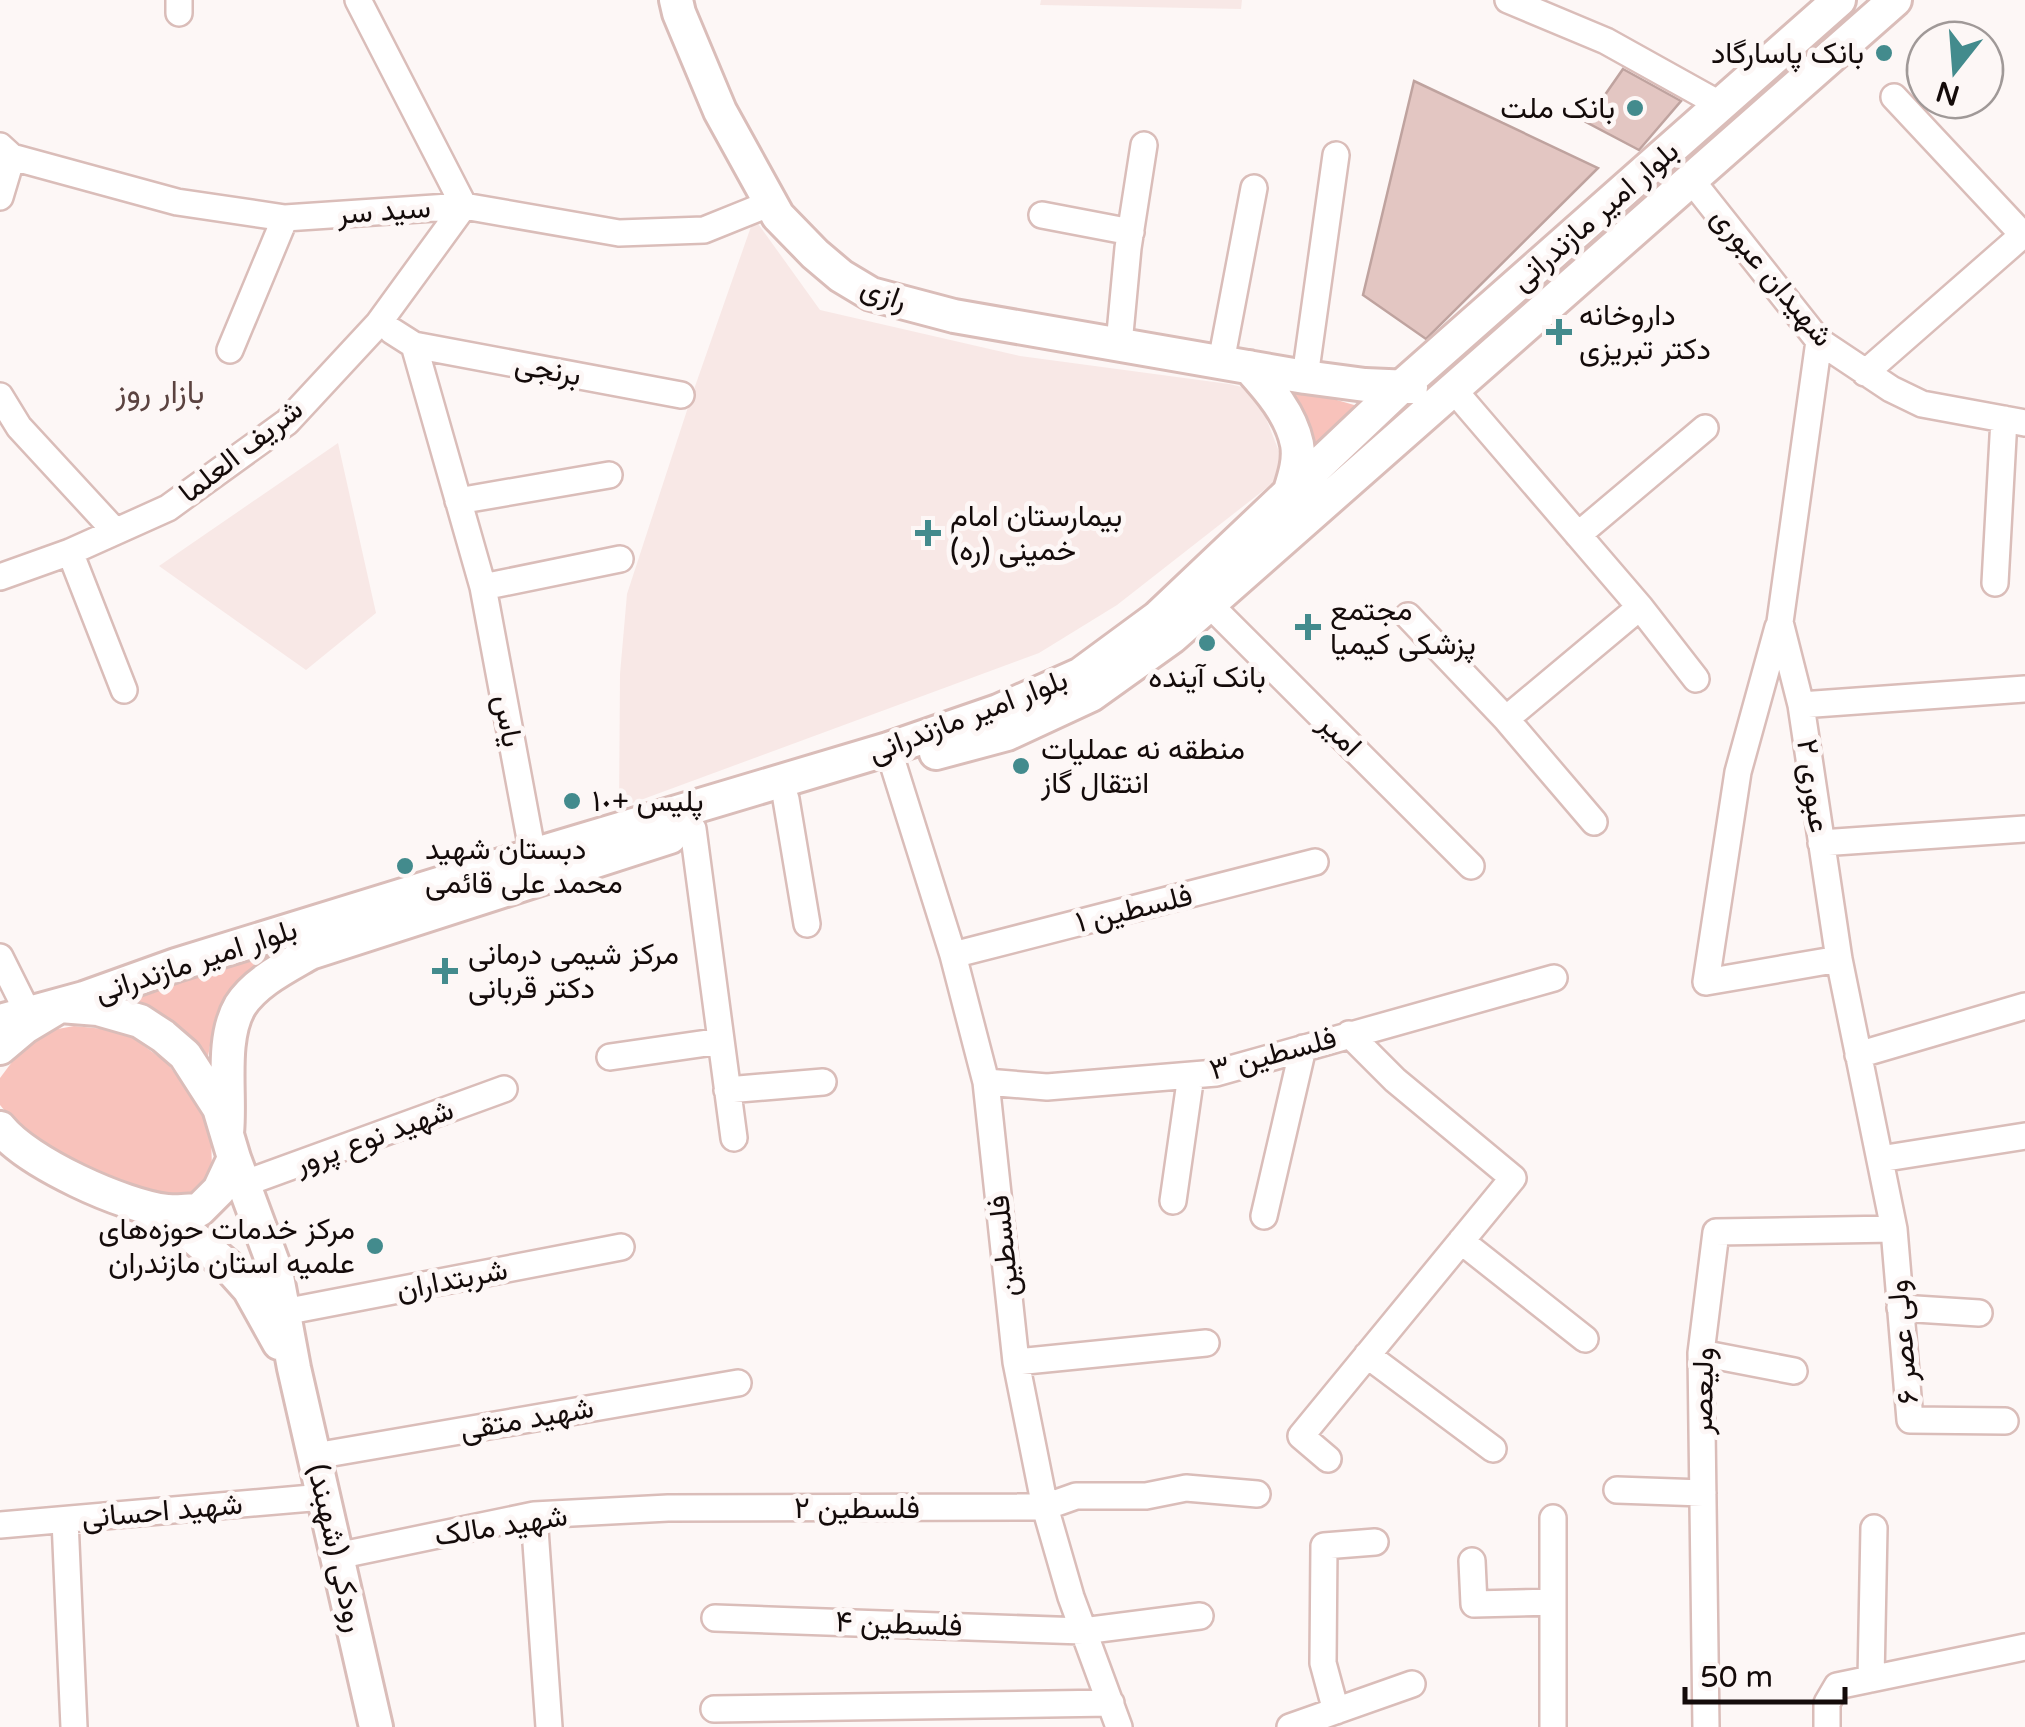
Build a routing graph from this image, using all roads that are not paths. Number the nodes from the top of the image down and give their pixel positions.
1 (358, 0) edge
2 (676, 0) edge
3 (1508, 0) edge
4 (1838, 0) edge
5 (1895, 0) edge
6 (1894, 96) dead end
7 (1721, 105) junction
8 (1144, 145) dead end
9 (6, 151) edge
10 (1336, 155) dead end
11 (1692, 181) junction
12 (1254, 188) dead end
13 (0, 197) edge
14 (771, 203) junction
15 (464, 206) junction
16 (1042, 215) dead end
17 (285, 218) junction
18 (1131, 232) junction
19 (2024, 235) edge
20 (392, 332) dead end
21 (1818, 341) junction
22 (1119, 344) junction
23 (414, 345) junction
24 (230, 350) dead end
25 (1235, 364) junction
26 (1865, 373) junction
27 (1305, 377) junction
28 (1401, 386) junction
29 (1452, 388) junction
30 (681, 395) dead end
31 (0, 396) edge
32 (2015, 421) edge
33 (1706, 428) dead end
34 (609, 474) dead end
35 (1289, 494) junction
36 (458, 502) junction
37 (115, 531) junction
38 (1578, 535) junction
39 (70, 552) junction
40 (620, 559) dead end
41 (0, 577) edge
42 (1995, 583) dead end
43 (483, 587) junction
44 (1209, 604) junction
45 (1640, 607) junction
46 (1408, 616) dead end
47 (1780, 622) junction
48 (1696, 679) dead end
49 (2025, 689) edge
50 (124, 690) dead end
51 (1801, 705) junction
52 (1506, 719) junction
53 (893, 764) junction
54 (786, 799) junction
55 (1594, 822) dead end
56 (694, 829) junction
57 (2025, 829) edge
58 (1821, 843) junction
59 (533, 855) junction
60 (1315, 862) dead end
61 (1471, 866) dead end
62 (807, 924) dead end
63 (953, 956) junction
64 (0, 958) edge
65 (1838, 959) junction
66 (1554, 978) dead end
67 (2025, 1006) edge
68 (29, 1013) edge
69 (1350, 1034) junction
70 (721, 1041) junction
71 (0, 1048) edge
72 (1303, 1048) junction
73 (1858, 1055) junction
74 (610, 1057) dead end
75 (1191, 1075) junction
76 (823, 1082) dead end
77 (986, 1082) junction
78 (504, 1089) dead end
79 (728, 1090) junction
80 (0, 1128) edge
81 (2025, 1136) edge
82 (734, 1138) dead end
83 (0, 1145) edge
84 (235, 1158) junction
85 (1880, 1158) junction
86 (54, 1168) junction
87 (116, 1198) junction
88 (1173, 1201) dead end
89 (1264, 1216) dead end
90 (1894, 1228) junction
91 (1461, 1241) junction
92 (621, 1247) dead end
93 (268, 1249) junction
94 (232, 1270) junction
95 (1900, 1308) junction
96 (284, 1312) junction
97 (1979, 1313) dead end
98 (1585, 1339) dead end
99 (1206, 1343) dead end
100 (1701, 1352) junction
101 (1367, 1355) junction
102 (1016, 1362) junction
103 (294, 1368) junction
104 (1794, 1371) dead end
105 (738, 1383) dead end
106 (2004, 1421) dead end
107 (1493, 1450) dead end
108 (315, 1456) junction
109 (1328, 1459) dead end
110 (1618, 1490) dead end
111 (1703, 1492) junction
112 (1256, 1494) dead end
113 (323, 1497) junction
114 (668, 1508) joint
115 (1046, 1508) junction
116 (534, 1515) junction
117 (1552, 1518) dead end
118 (64, 1520) junction
119 (0, 1525) edge
120 (1874, 1528) dead end
121 (1374, 1542) dead end
122 (337, 1556) junction
123 (1472, 1561) dead end
124 (1553, 1602) junction
125 (1200, 1616) dead end
126 (714, 1618) dead end
127 (1083, 1631) junction
128 (2025, 1647) edge
129 (1871, 1679) junction
130 (1412, 1684) dead end
131 (714, 1709) dead end
132 (1336, 1711) junction
133 (1115, 1715) edge
134 (74, 1727) edge
135 (376, 1727) edge
136 (549, 1727) edge
137 (1290, 1727) edge
138 (1553, 1727) edge
139 (1706, 1727) edge
140 (1827, 1727) edge

1 - 15 street
2 - 14 main road, رازی
3 - 7 street
4 - 7 main road, بلوار امیر مازندرانی
5 - 11 main road, بلوار امیر مازندرانی
6 - 19 street
7 - 28 main road, بلوار امیر مازندرانی
8 - 18 street
9 - 13 street
9 - 17 street, سید سر
10 - 27 street
11 - 21 street, شهیدان عبوری
11 - 29 main road, بلوار امیر مازندرانی
12 - 25 street
14 - 15 street, سید سر
14 - 22 main road, رازی
15 - 17 street, سید سر
15 - 37 street, شریف العلما
16 - 18 street
17 - 24 street
18 - 22 street
19 - 26 street
20 - 23 street, برنجی
21 - 26 street, شهیدان عبوری
21 - 47 street, عبوری ۲
22 - 25 main road, رازی
23 - 30 street, برنجی
23 - 36 street, یاس
25 - 27 main road, رازی
25 - 35 main road
26 - 32 street, شهیدان عبوری
27 - 28 main road, رازی
28 - 29 main road, رازی
28 - 35 main road, بلوار امیر مازندرانی
29 - 38 street
29 - 44 main road, بلوار امیر مازندرانی
31 - 37 street
32 - 42 street
33 - 38 street
34 - 36 street
35 - 59 main road, بلوار امیر مازندرانی
36 - 43 street, یاس
37 - 39 street, شریف العلما
38 - 45 street
39 - 41 street, شریف العلما
39 - 50 street
40 - 43 street
43 - 59 street, یاس
44 - 53 main road, بلوار امیر مازندرانی
44 - 61 street, امیر
45 - 48 street
45 - 52 street
46 - 52 street
47 - 51 street, عبوری ۲
47 - 65 street
49 - 51 street
51 - 58 street, عبوری ۲
52 - 55 street
53 - 54 main road, بلوار امیر مازندرانی
53 - 63 street, فلسطین
54 - 56 main road, بلوار امیر مازندرانی
54 - 62 street
56 - 70 street
56 - 84 main road, بلوار امیر مازندرانی
57 - 58 street
58 - 65 street, عبوری ۲
59 - 68 main road, بلوار امیر مازندرانی
60 - 63 street, فلسطین ۱
63 - 77 street, فلسطین
64 - 68 street
65 - 73 street, عبوری ۲
66 - 69 street, فلسطین ۳
67 - 73 street
68 - 71 main road, بلوار امیر مازندرانی
68 - 84 main road, رودکی (شهبند)
69 - 72 street, فلسطین ۳
69 - 91 street
70 - 74 street
70 - 79 street
72 - 75 street, فلسطین ۳
72 - 89 street
73 - 85 street, عبوری ۲
75 - 77 street, فلسطین ۳
75 - 88 street
76 - 79 street
77 - 102 street, فلسطین
78 - 84 street, شهید نوع پرور
79 - 82 street
80 - 86 main road
81 - 85 street
83 - 86 main road
84 - 87 main road
84 - 93 main road, رودکی (شهبند)
85 - 90 street, عبوری ۲
86 - 87 main road
87 - 94 main road, رودکی (شهبند)
90 - 95 street, ولی عصر ۶
90 - 100 street, ولیعصر
91 - 98 street
91 - 101 street
92 - 96 street, شربتداران
93 - 94 main road
93 - 96 main road, رودکی (شهبند)
94 - 103 main road, رودکی (شهبند)
95 - 97 street
95 - 106 street, ولی عصر ۶
96 - 103 main road, رودکی (شهبند)
99 - 102 street
100 - 104 street
100 - 111 street, ولیعصر
101 - 107 street
101 - 109 street
102 - 115 street, فلسطین
103 - 108 main road, رودکی (شهبند)
105 - 108 street, شهید متقی
108 - 113 main road, رودکی (شهبند)
110 - 111 street
111 - 139 street, ولیعصر
112 - 115 street, فلسطین ۲
113 - 118 street, شهید احسانی
113 - 122 main road, رودکی (شهبند)
114 - 115 street, فلسطین ۲
114 - 116 street, شهید مالک
115 - 127 street, فلسطین
116 - 122 street, شهید مالک
116 - 136 street
117 - 124 street
118 - 119 street, شهید احسانی
118 - 134 street
120 - 129 street
121 - 132 street
122 - 135 main road, رودکی (شهبند)
123 - 124 street
124 - 138 street
125 - 127 street, فلسطین ۴
126 - 127 street, فلسطین ۴
127 - 133 street, فلسطین
128 - 129 street
129 - 140 street
130 - 132 street
131 - 133 street
132 - 137 street

